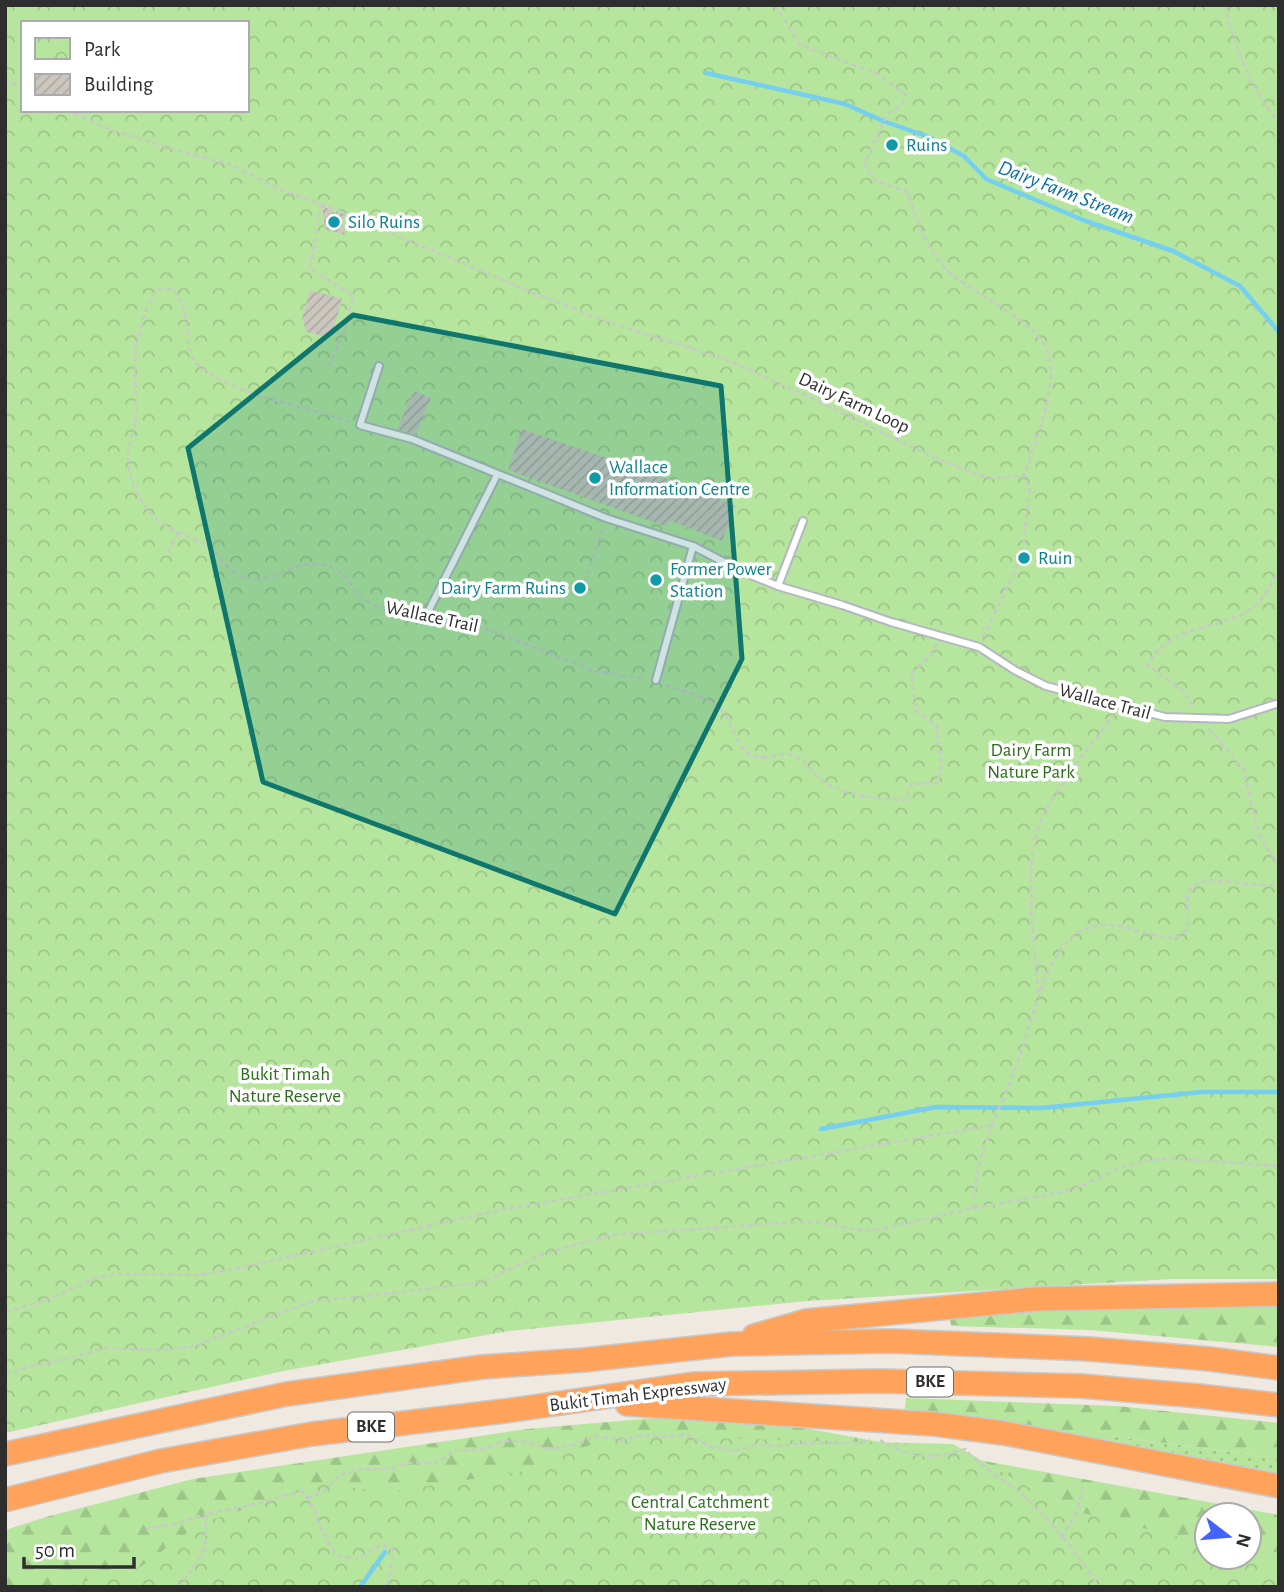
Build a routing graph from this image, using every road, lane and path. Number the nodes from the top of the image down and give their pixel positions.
1 (775, 5) edge
2 (1226, 5) edge
3 (5, 78) edge
4 (21, 89) edge
5 (71, 112) edge
6 (1279, 121) edge
7 (321, 204) junction
8 (329, 365) dead end
9 (379, 366) dead end
10 (360, 425) junction
11 (498, 475) junction
12 (1024, 475) junction
13 (606, 518) junction
14 (803, 521) dead end
15 (178, 532) junction
16 (693, 546) junction
17 (168, 552) dead end
18 (1279, 569) edge
19 (585, 582) dead end
20 (778, 586) junction
21 (427, 614) junction
22 (942, 635) junction
23 (979, 646) junction
24 (656, 680) junction
25 (1279, 704) edge
26 (1120, 705) junction
27 (1203, 719) junction
28 (1279, 866) edge
29 (1279, 882) edge
30 (1038, 995) junction
31 (993, 1125) junction
32 (1279, 1166) edge
33 (974, 1208) junction
34 (1279, 1294) edge
35 (5, 1312) edge
36 (732, 1344) junction
37 (1279, 1368) edge
38 (5, 1373) edge
39 (582, 1401) junction
40 (1279, 1405) edge
41 (5, 1454) edge
42 (1279, 1486) edge
43 (1083, 1487) dead end
44 (307, 1498) junction
45 (5, 1500) edge
46 (205, 1514) junction
47 (146, 1529) dead end
48 (1061, 1537) junction
49 (1098, 1586) edge
50 (178, 1587) edge
51 (387, 1587) edge
52 (1093, 1587) edge

1 - 12 path
2 - 6 path
3 - 4 path
5 - 7 path, Dairy Farm Loop
7 - 8 path
7 - 12 path, Dairy Farm Loop
9 - 10 lane
10 - 11 lane, Wallace Trail
10 - 15 path, Wallace Trail
11 - 13 lane, Wallace Trail
11 - 21 lane
12 - 23 path
13 - 16 lane, Wallace Trail
13 - 19 path
14 - 20 lane
15 - 17 path
15 - 21 path, Wallace Trail
16 - 20 lane, Wallace Trail
16 - 24 lane
18 - 27 path
20 - 22 lane, Wallace Trail
21 - 24 path, Wallace Trail
22 - 23 lane, Wallace Trail
22 - 24 path, Wallace Trail
23 - 26 lane, Wallace Trail
25 - 27 lane, Wallace Trail
26 - 27 lane, Wallace Trail
26 - 30 path
27 - 28 path
29 - 30 path
30 - 31 path
31 - 33 path
31 - 35 path
32 - 33 path
33 - 38 path
34 - 36 highway
36 - 37 highway, Bukit Timah Expressway / BKE
36 - 41 highway, Bukit Timah Expressway / BKE
39 - 40 highway, Bukit Timah Expressway / BKE
39 - 42 highway
39 - 45 highway, Bukit Timah Expressway / BKE
43 - 48 path
44 - 46 path
44 - 48 path
44 - 51 path
46 - 47 path
46 - 50 path
48 - 49 path
49 - 52 path

